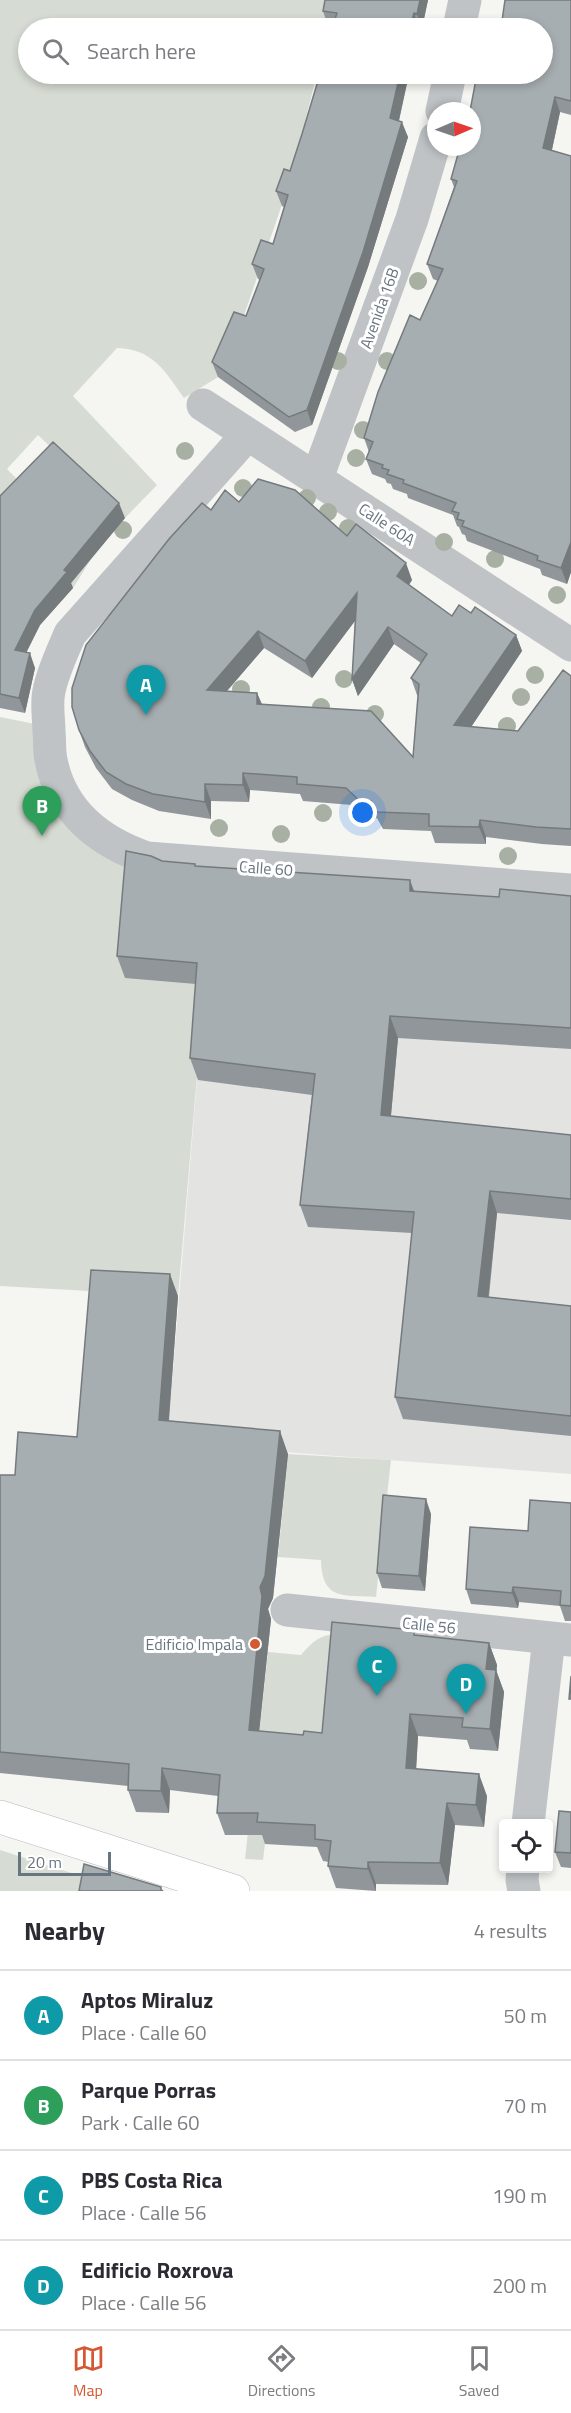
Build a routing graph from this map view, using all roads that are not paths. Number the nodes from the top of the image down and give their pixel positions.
1 (465, 0) edge
2 (461, 18) edge
3 (448, 84) edge
4 (444, 102) edge
5 (431, 156) edge
6 (203, 405) dead end
7 (247, 435) junction
8 (317, 478) junction
9 (571, 645) edge
10 (571, 890) edge
11 (287, 1610) dead end
12 (560, 1639) edge
13 (0, 1817) edge
14 (529, 1819) edge
15 (523, 1873) edge
16 (233, 1891) edge
17 (524, 1891) edge

1 - 2 street
3 - 4 street
5 - 8 street, Avenida 16B
6 - 7 street, Calle 60A
7 - 8 street, Calle 60A
7 - 10 street, Calle 60
8 - 9 street, Calle 60A
11 - 12 street, Calle 56
12 - 14 street
13 - 16 main road
15 - 17 street

